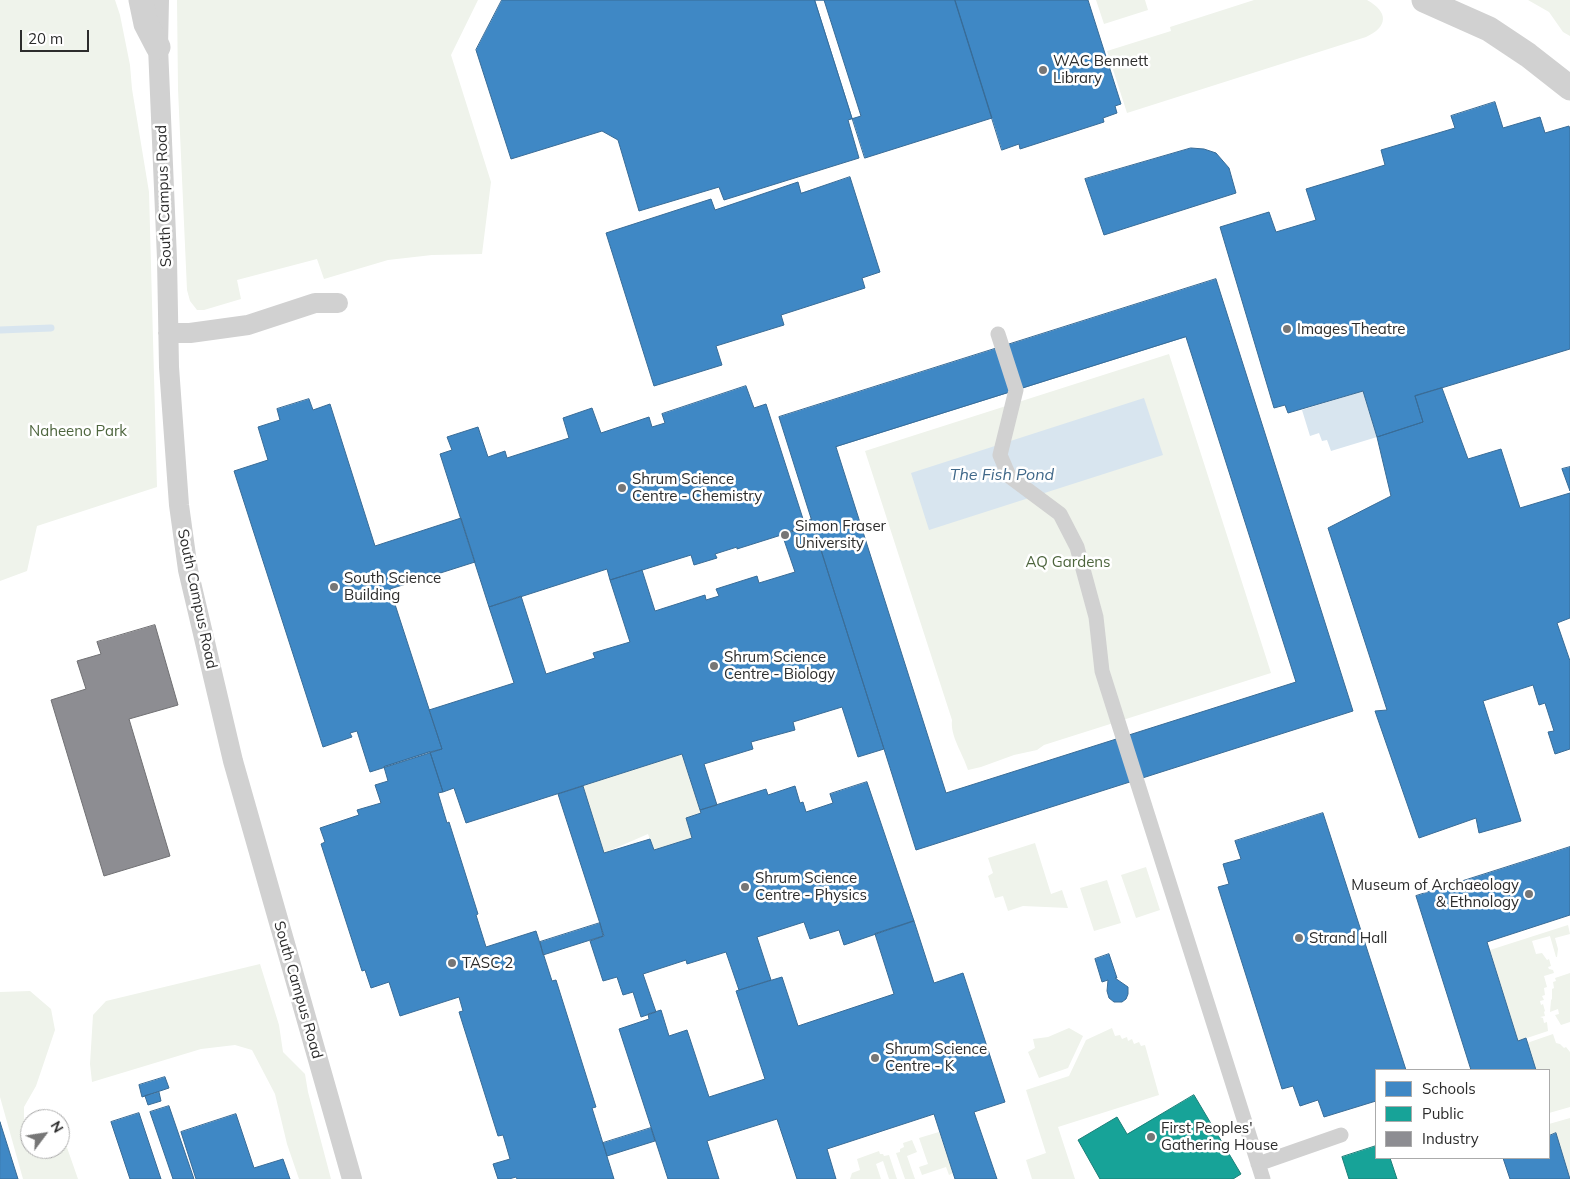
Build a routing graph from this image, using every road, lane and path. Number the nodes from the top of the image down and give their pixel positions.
1 (141, 0) edge
2 (159, 0) edge
3 (1424, 0) edge
4 (158, 47) junction
5 (1570, 88) edge
6 (338, 303) dead end
7 (168, 333) junction
8 (998, 334) dead end
9 (1341, 1134) dead end
10 (1258, 1164) junction
11 (352, 1179) edge
12 (1263, 1179) edge

1 - 4 street
2 - 4 street, South Campus Road
3 - 5 street
4 - 7 street, South Campus Road
6 - 7 street
7 - 11 street, South Campus Road
8 - 10 street
9 - 10 street
10 - 12 street

